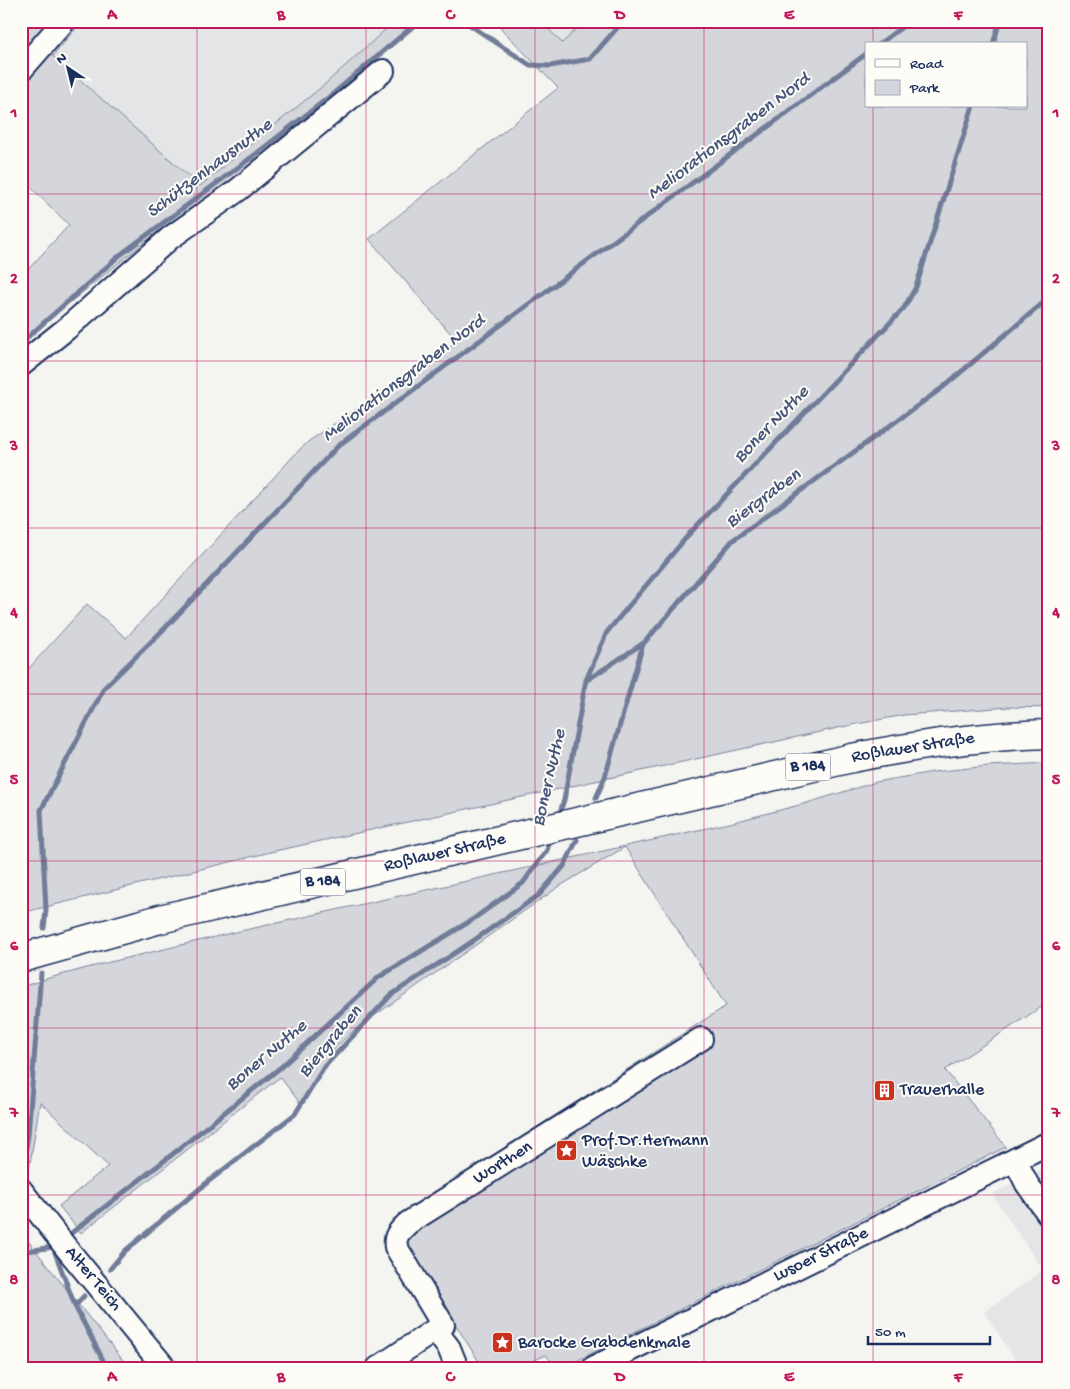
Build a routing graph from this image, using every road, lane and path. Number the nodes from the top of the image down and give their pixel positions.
1 (64, 21) edge
2 (21, 70) edge
3 (383, 71) dead end
4 (21, 365) edge
5 (1049, 734) edge
6 (21, 958) edge
7 (701, 1039) dead end
8 (1049, 1143) edge
9 (1015, 1160) junction
10 (21, 1190) edge
11 (1049, 1215) edge
12 (439, 1328) junction
13 (166, 1368) edge
14 (378, 1368) edge
15 (457, 1368) edge
16 (593, 1368) edge

1 - 2 street
3 - 4 street
5 - 6 main road, Roßlauer Straße / B 184
7 - 12 street, Worthen
8 - 9 street, Lusoer Straße
9 - 11 street
9 - 16 street, Lusoer Straße
10 - 13 street, Alter Teich
12 - 14 street
12 - 15 street, Worthen

